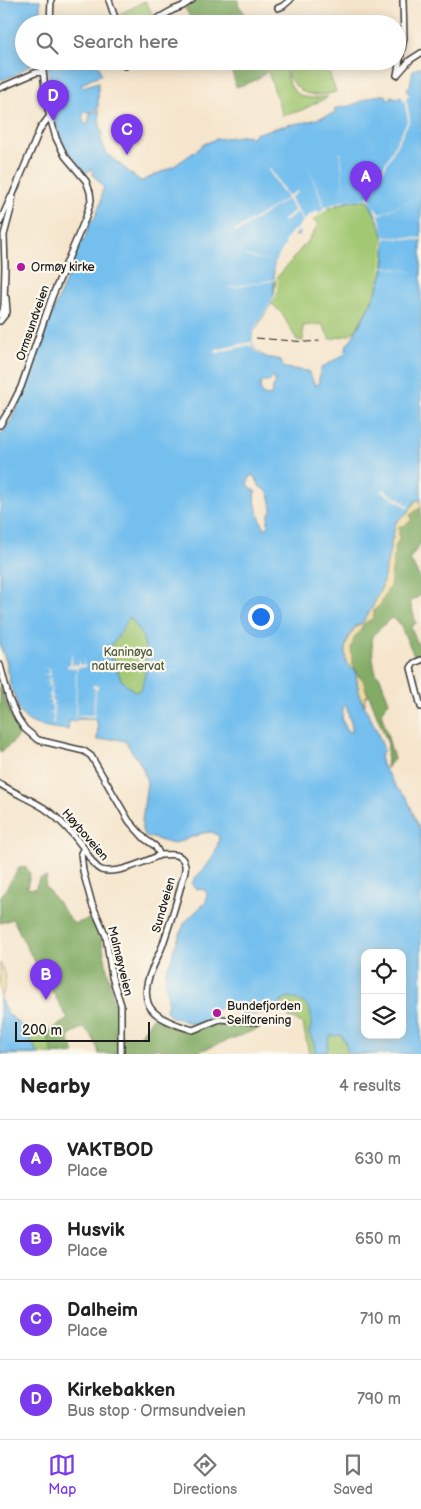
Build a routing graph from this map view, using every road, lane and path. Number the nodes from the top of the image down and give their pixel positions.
1 (51, 0) edge
2 (109, 0) edge
3 (192, 0) edge
4 (290, 0) edge
5 (403, 0) edge
6 (278, 8) dead end
7 (50, 15) edge
8 (114, 15) edge
9 (164, 15) edge
10 (403, 15) edge
11 (421, 53) edge
12 (406, 65) edge
13 (44, 71) joint
14 (0, 88) edge
15 (49, 117) junction
16 (13, 194) junction
17 (0, 222) edge
18 (3, 293) junction
19 (0, 315) edge
20 (0, 321) edge
21 (0, 425) edge
22 (421, 660) edge
23 (0, 665) edge
24 (421, 707) edge
25 (0, 784) edge
26 (84, 848) junction
27 (160, 855) junction
28 (257, 1022) dead end
29 (121, 1054) edge

1 - 7 street
2 - 8 street
3 - 9 street
4 - 6 street
5 - 10 street
11 - 12 street
13 - 14 street
13 - 15 street, Ormsundveien
15 - 16 street
15 - 21 street, Ormsundveien
16 - 17 street
16 - 18 street
18 - 19 street
18 - 20 street
22 - 24 street
23 - 27 street
25 - 26 street, Høyboveien
26 - 27 street, Høyboveien
26 - 29 street, Malmøyveien
27 - 28 street, Sundveien

